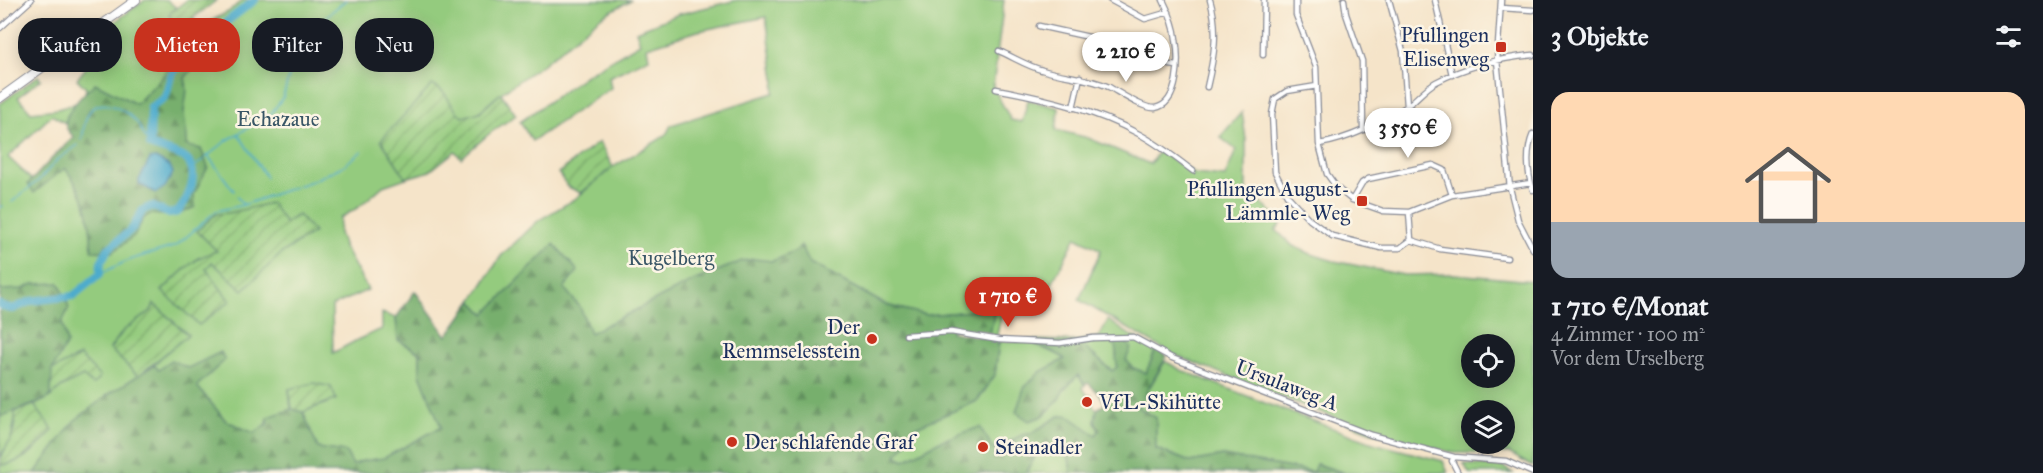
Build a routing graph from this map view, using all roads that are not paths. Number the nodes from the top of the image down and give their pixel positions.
1 (32, 0) edge
2 (136, 0) edge
3 (1110, 0) edge
4 (1163, 0) edge
5 (1210, 0) edge
6 (1264, 0) edge
7 (1296, 0) edge
8 (1344, 0) edge
9 (1389, 0) edge
10 (1435, 0) edge
11 (1501, 0) edge
12 (1501, 8) junction
13 (1533, 10) edge
14 (1169, 12) junction
15 (1040, 26) dead end
16 (0, 28) edge
17 (999, 51) dead end
18 (1263, 55) dead end
19 (1533, 55) edge
20 (1497, 60) junction
21 (1177, 66) junction
22 (1452, 75) junction
23 (1080, 76) junction
24 (1317, 86) junction
25 (1207, 87) dead end
26 (996, 89) dead end
27 (0, 98) edge
28 (1407, 106) junction
29 (1073, 108) junction
30 (1364, 129) junction
31 (1533, 134) edge
32 (1319, 144) junction
33 (1158, 145) junction
34 (1155, 151) dead end
35 (1531, 166) edge
36 (1193, 171) dead end
37 (1531, 183) junction
38 (1510, 188) junction
39 (1533, 190) edge
40 (1452, 195) junction
41 (1352, 200) junction
42 (1409, 212) junction
43 (1411, 240) junction
44 (1533, 249) edge
45 (1507, 258) dead end
46 (906, 335) dead end
47 (1454, 457) junction
48 (1533, 472) edge
49 (1458, 473) edge

1 - 16 street
2 - 27 main road
3 - 14 street
4 - 14 street
5 - 25 street
6 - 18 street
7 - 24 street
8 - 30 street
9 - 28 street
10 - 22 street
11 - 12 street
12 - 13 street
12 - 20 street
14 - 21 street
15 - 21 street
17 - 23 street
19 - 20 street
20 - 22 street
20 - 38 street
21 - 23 street
22 - 28 street
23 - 29 street
24 - 32 street
24 - 43 street
26 - 29 street
28 - 30 street
29 - 33 street
30 - 32 street
31 - 35 street
32 - 41 street
33 - 34 street
33 - 36 street
35 - 37 street
37 - 38 street
37 - 39 street
38 - 40 street
38 - 44 street
40 - 41 street
40 - 42 street
41 - 42 street
42 - 43 street
43 - 45 street
46 - 47 street, Ursulaweg A
47 - 48 street, Ursulaweg A
47 - 49 street

